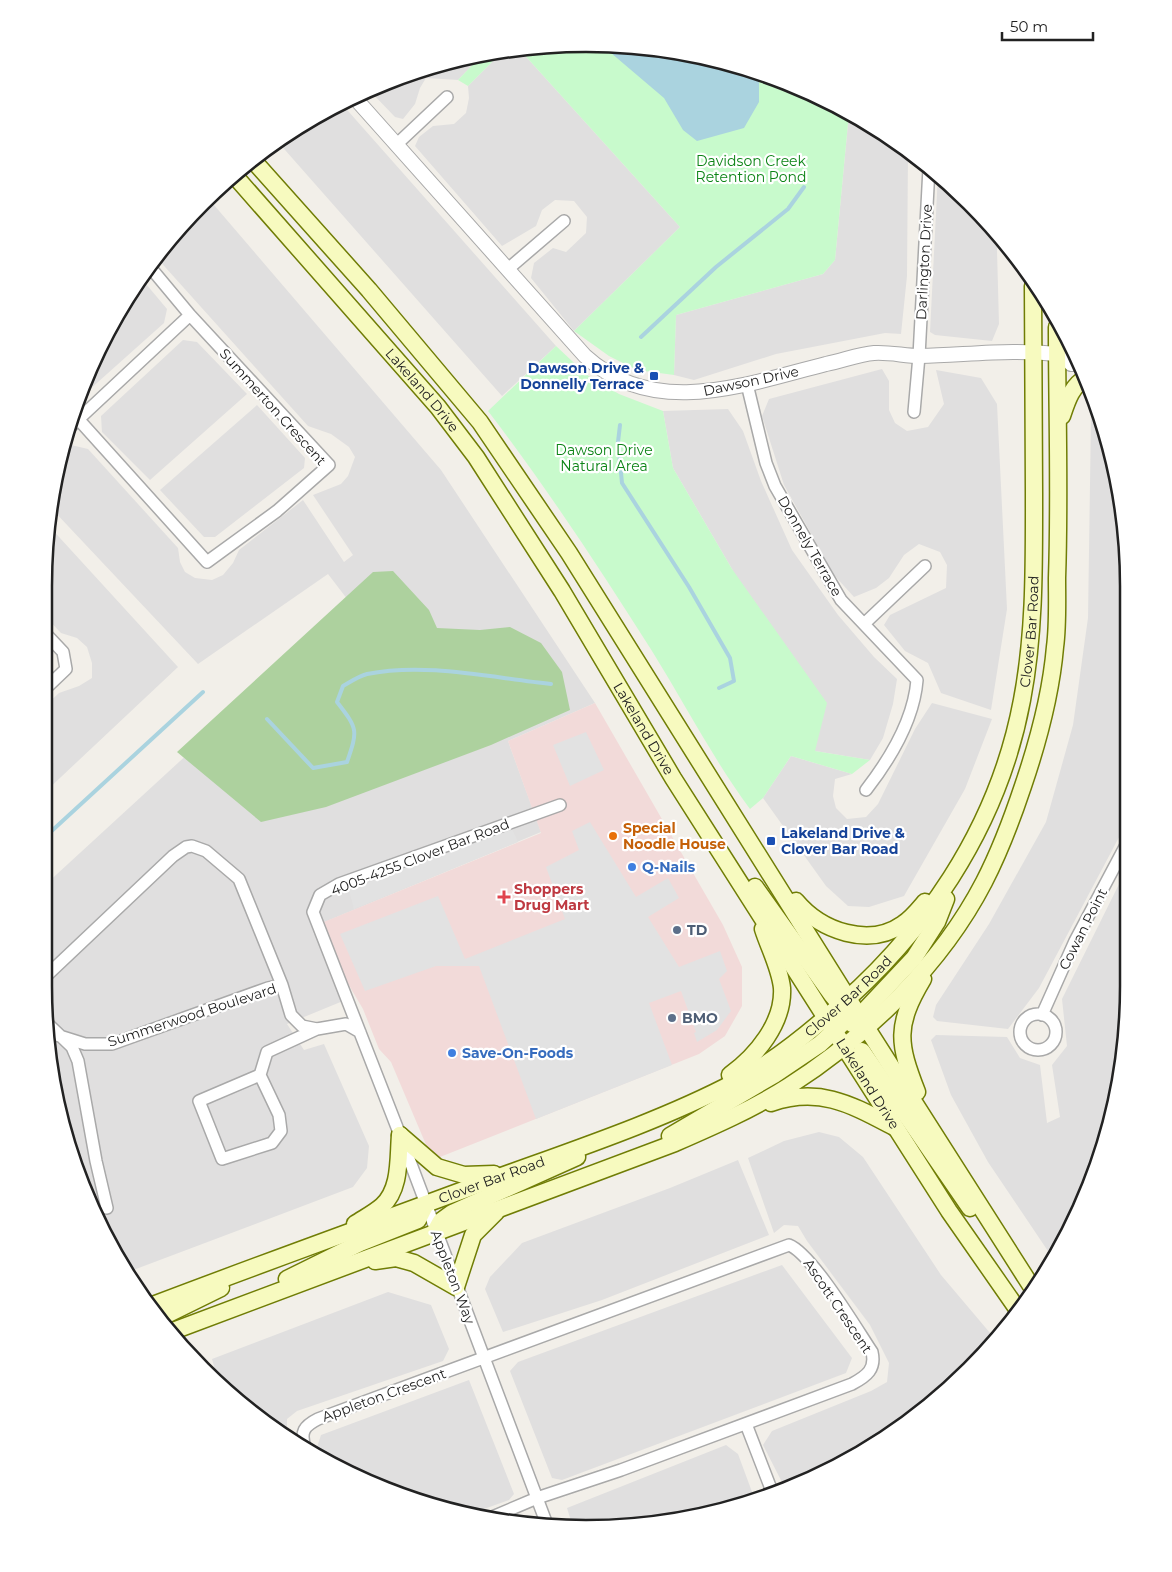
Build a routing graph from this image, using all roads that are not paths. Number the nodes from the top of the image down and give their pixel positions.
1 (447, 97) dead end
2 (360, 103) edge
3 (396, 145) junction
4 (258, 166) edge
5 (929, 177) edge
6 (239, 181) edge
7 (564, 221) dead end
8 (508, 269) junction
9 (155, 273) edge
10 (1033, 295) edge
11 (190, 315) junction
12 (1064, 352) edge
13 (1033, 353) junction
14 (919, 356) junction
15 (1079, 381) edge
16 (747, 384) junction
17 (914, 412) dead end
18 (79, 420) joint
19 (1058, 427) junction
20 (926, 566) dead end
21 (864, 624) junction
22 (52, 640) edge
23 (52, 681) edge
24 (866, 790) dead end
25 (560, 805) dead end
26 (703, 824) junction
27 (1120, 856) edge
28 (962, 862) junction
29 (768, 867) junction
30 (752, 901) junction
31 (940, 950) junction
32 (52, 970) edge
33 (282, 985) junction
34 (1042, 1015) dead end
35 (848, 1022) junction
36 (318, 1029) junction
37 (360, 1032) junction
38 (56, 1035) edge
39 (260, 1075) junction
40 (691, 1102) junction
41 (738, 1114) junction
42 (928, 1122) junction
43 (629, 1128) junction
44 (895, 1128) junction
45 (400, 1134) junction
46 (632, 1158) junction
47 (506, 1174) junction
48 (426, 1204) junction
49 (108, 1208) dead end
50 (500, 1208) junction
51 (435, 1232) junction
52 (338, 1238) junction
53 (1012, 1256) junction
54 (351, 1264) junction
55 (260, 1266) junction
56 (1029, 1283) edge
57 (456, 1287) junction
58 (189, 1291) junction
59 (154, 1299) edge
60 (256, 1300) junction
61 (157, 1303) edge
62 (1014, 1304) edge
63 (166, 1315) edge
64 (178, 1330) edge
65 (485, 1358) junction
66 (746, 1424) junction
67 (302, 1438) edge
68 (770, 1486) edge
69 (537, 1498) junction
70 (503, 1513) edge
71 (544, 1517) edge

1 - 3 street
2 - 3 street, Dawson Drive
3 - 8 street, Dawson Drive
4 - 29 main road, Lakeland Drive
5 - 14 street, Darlington Drive
6 - 26 main road, Lakeland Drive
7 - 8 street
8 - 16 street, Dawson Drive
9 - 11 street, Summerton Crescent
10 - 13 main road, Clover Bar Road
11 - 18 street
11 - 18 street, Summerton Crescent
12 - 13 street, Dawson Drive
12 - 19 main road, Clover Bar Road
13 - 14 street, Dawson Drive
13 - 28 main road, Clover Bar Road
14 - 16 street, Dawson Drive
14 - 17 street
15 - 19 main road
16 - 21 street, Donnely Terrace
19 - 31 main road, Clover Bar Road
20 - 21 street
21 - 24 street, Donnely Terrace
22 - 23 street
25 - 37 street, 4005-4255 Clover Bar Road
26 - 30 main road, Lakeland Drive
26 - 35 main road
27 - 34 street, Cowan Point
28 - 29 main road
28 - 35 main road, Clover Bar Road
29 - 35 main road, Lakeland Drive
30 - 35 main road, Lakeland Drive
30 - 40 main road
31 - 35 main road, Clover Bar Road
31 - 42 main road
32 - 33 street, Summerwood Boulevard
33 - 36 street
33 - 38 street, Summerwood Boulevard
35 - 40 main road, Clover Bar Road
35 - 41 main road, Clover Bar Road
35 - 42 main road, Lakeland Drive
35 - 44 main road, Lakeland Drive
35 - 46 main road
35 - 53 main road
36 - 37 street
36 - 39 street
37 - 45 street, Appleton Way
38 - 49 street
39 - 39 street
40 - 43 main road, Clover Bar Road
41 - 44 main road
41 - 46 main road, Clover Bar Road
42 - 53 main road, Lakeland Drive
43 - 47 main road, Clover Bar Road
43 - 51 main road
44 - 62 main road, Lakeland Drive
45 - 47 main road
45 - 48 street, Appleton Way
45 - 52 main road
46 - 50 main road, Clover Bar Road
47 - 48 main road, Clover Bar Road
48 - 51 street, Appleton Way
48 - 52 main road, Clover Bar Road
48 - 60 main road
50 - 51 main road, Clover Bar Road
50 - 57 main road
51 - 54 main road, Clover Bar Road
51 - 57 street, Appleton Way
52 - 55 main road, Clover Bar Road
53 - 56 main road, Lakeland Drive
54 - 57 main road
54 - 60 main road, Clover Bar Road
55 - 58 main road, Clover Bar Road
55 - 63 main road
57 - 65 street, Appleton Way
58 - 59 main road
58 - 61 main road, Clover Bar Road
60 - 64 main road, Clover Bar Road
65 - 66 street, Ascott Crescent
65 - 67 street, Appleton Crescent
65 - 69 street, Appleton Way
66 - 68 street
66 - 69 street, Ascott Crescent
69 - 70 street
69 - 71 street, Appleton Way

